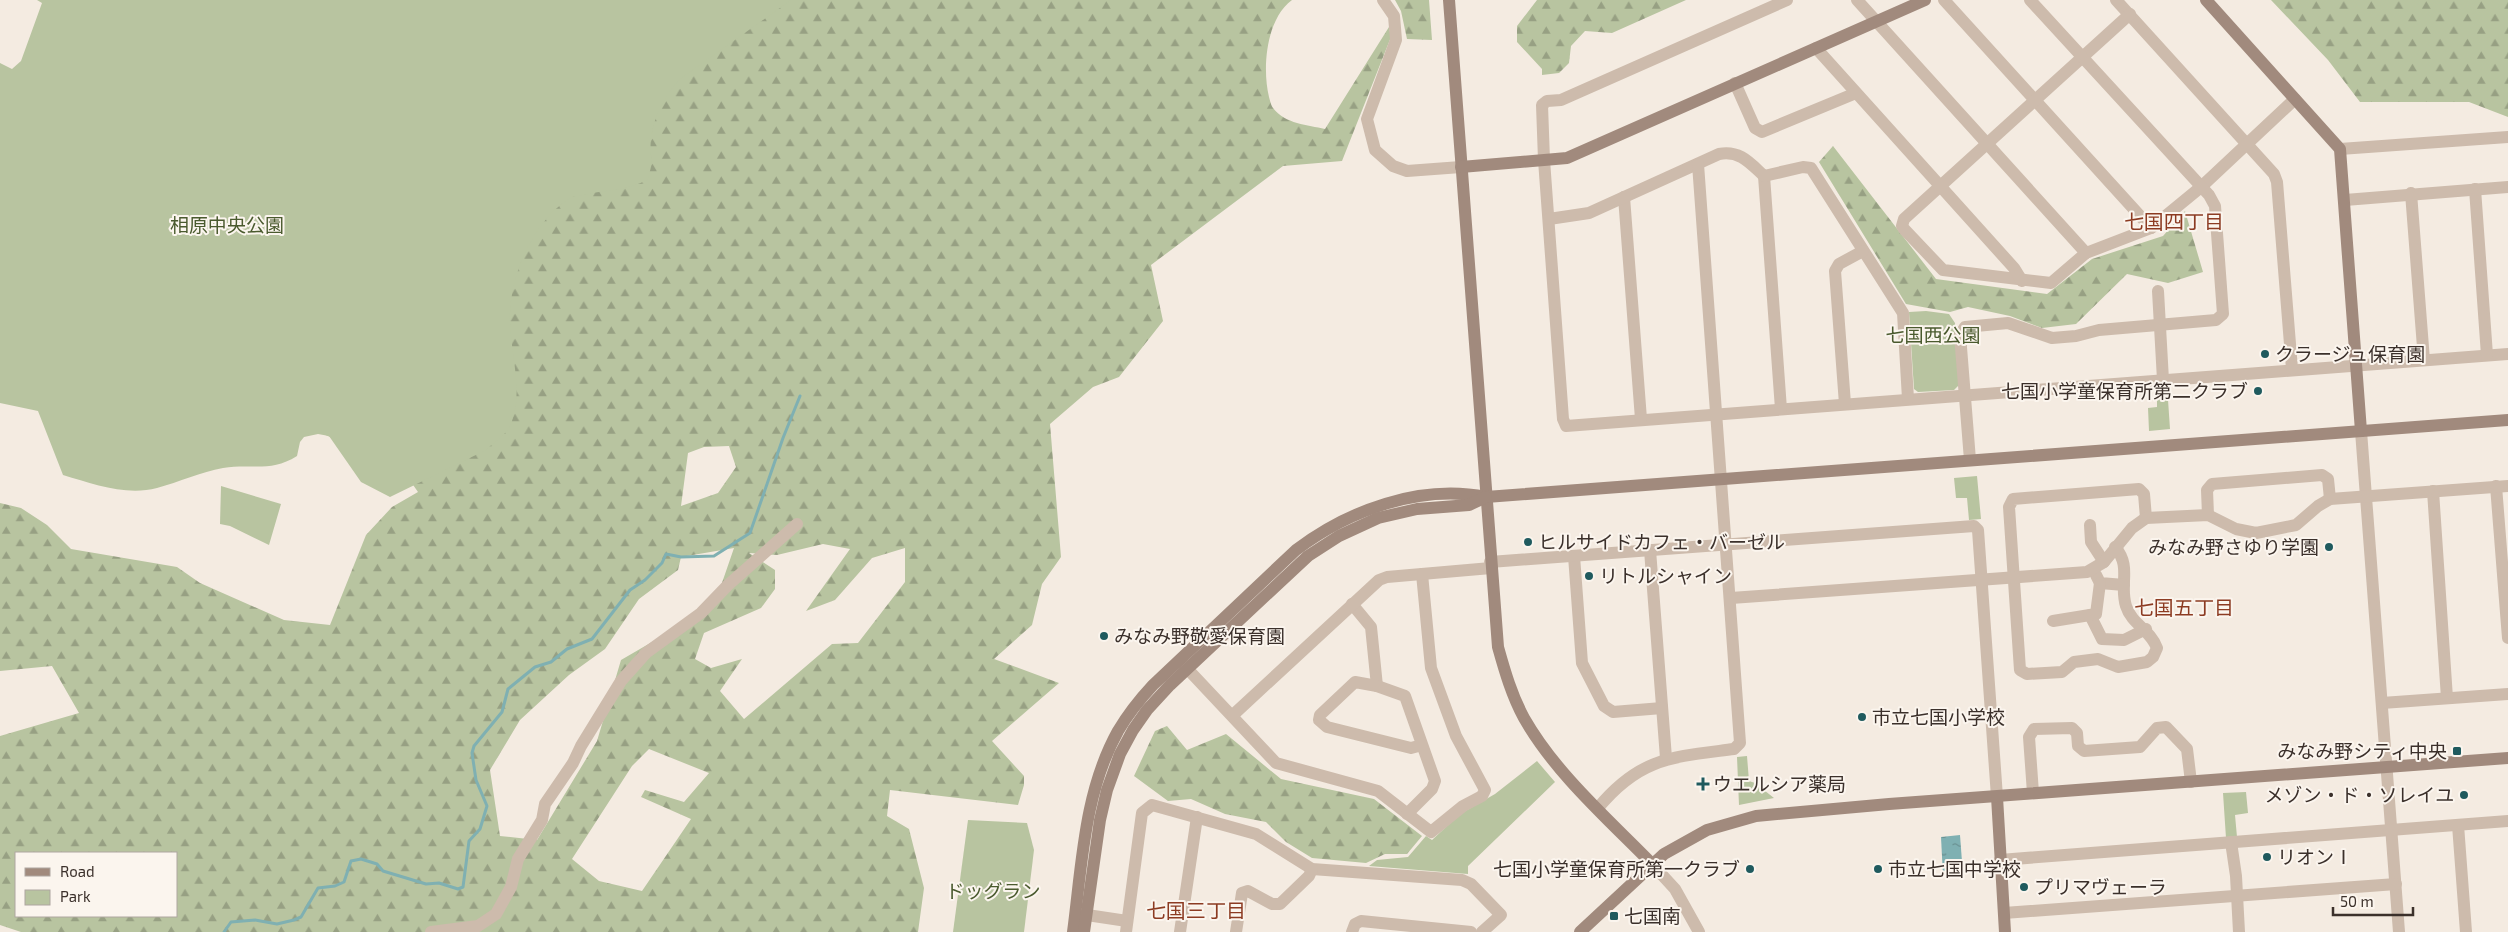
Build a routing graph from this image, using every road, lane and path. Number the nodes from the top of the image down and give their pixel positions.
1 (1382, 0) edge
2 (1449, 0) edge
3 (1787, 0) edge
4 (1857, 0) edge
5 (1925, 0) edge
6 (1944, 0) edge
7 (2030, 0) edge
8 (2116, 0) edge
9 (2206, 0) edge
10 (2130, 14) junction
11 (1877, 21) junction
12 (1816, 48) junction
13 (2082, 57) junction
14 (1735, 84) junction
15 (1856, 93) junction
16 (2034, 99) junction
17 (2295, 99) junction
18 (2508, 137) edge
19 (1988, 142) junction
20 (2248, 144) junction
21 (2340, 149) junction
22 (1544, 160) junction
23 (1698, 164) junction
24 (1461, 167) junction
25 (1764, 176) junction
26 (1940, 185) junction
27 (2201, 187) junction
28 (2508, 187) edge
29 (2475, 189) junction
30 (2411, 193) junction
31 (1624, 197) junction
32 (2345, 200) junction
33 (1549, 219) junction
34 (2152, 228) junction
35 (1863, 251) junction
36 (2086, 253) junction
37 (2022, 281) junction
38 (2158, 290) dead end
39 (2160, 325) junction
40 (2508, 354) edge
41 (2487, 355) junction
42 (2424, 360) junction
43 (2357, 365) junction
44 (2292, 369) junction
45 (2163, 380) junction
46 (1966, 395) junction
47 (1908, 399) junction
48 (1845, 404) junction
49 (1781, 409) junction
50 (1718, 414) junction
51 (1640, 419) junction
52 (2508, 420) edge
53 (2361, 431) junction
54 (1970, 460) junction
55 (1722, 479) junction
56 (2502, 486) edge
57 (2433, 491) junction
58 (2366, 496) junction
59 (1486, 497) junction
60 (2330, 499) junction
61 (2208, 515) junction
62 (2146, 518) junction
63 (797, 524) dead end
64 (2090, 525) dead end
65 (1727, 544) junction
66 (2115, 547) junction
67 (1650, 550) junction
68 (1574, 556) junction
69 (2104, 562) junction
70 (1490, 565) junction
71 (2093, 568) junction
72 (1422, 574) junction
73 (2014, 576) junction
74 (1981, 578) junction
75 (2100, 582) junction
76 (2124, 585) junction
77 (1731, 598) junction
78 (1352, 604) junction
79 (2090, 615) junction
80 (2053, 621) dead end
81 (2146, 629) junction
82 (2508, 638) edge
83 (1183, 665) junction
84 (1377, 686) junction
85 (2508, 694) edge
86 (2447, 698) junction
87 (2382, 703) junction
88 (1662, 708) junction
89 (1233, 715) junction
90 (1422, 745) junction
91 (1666, 758) junction
92 (2508, 758) edge
93 (2387, 767) junction
94 (2191, 782) junction
95 (2033, 793) junction
96 (1997, 797) junction
97 (1598, 808) junction
98 (1407, 814) junction
99 (1197, 817) junction
100 (2508, 821) edge
101 (2458, 825) junction
102 (2392, 830) junction
103 (2231, 842) junction
104 (2000, 860) junction
105 (1652, 864) junction
106 (1312, 869) junction
107 (2396, 884) junction
108 (2237, 896) junction
109 (2004, 914) junction
110 (1087, 916) junction
111 (1126, 926) edge
112 (1411, 929) edge
113 (1694, 930) edge
114 (431, 932) edge
115 (1073, 932) edge
116 (1084, 932) edge
117 (1180, 932) edge
118 (1236, 932) edge
119 (1352, 932) edge
120 (1471, 932) edge
121 (1482, 932) edge
122 (1580, 932) edge
123 (2005, 932) edge
124 (2238, 932) edge
125 (2400, 932) edge
126 (2466, 932) edge

1 - 24 street
2 - 24 street
3 - 22 street
4 - 11 street
5 - 11 street
6 - 16 street
7 - 13 street
8 - 10 street
9 - 17 street
10 - 13 street
10 - 20 street
11 - 12 street
11 - 19 street
12 - 14 street
12 - 15 street
13 - 16 street
13 - 27 street
14 - 15 street
14 - 22 street
15 - 26 street
16 - 19 street
16 - 34 street
17 - 20 street
17 - 21 street
18 - 21 street
19 - 26 street
19 - 36 street
20 - 27 street
20 - 44 street
21 - 32 street
22 - 24 street
22 - 33 street
23 - 25 street
23 - 31 street
23 - 50 street
24 - 59 street
25 - 35 street
25 - 49 street
26 - 37 street
26 - 37 street
27 - 34 street
27 - 39 street
28 - 29 street
29 - 30 street
29 - 41 street
30 - 32 street
30 - 42 street
31 - 33 street
31 - 51 street
32 - 43 street
33 - 51 street
34 - 36 street
35 - 47 street
35 - 48 street
36 - 37 street
38 - 39 street
39 - 45 street
39 - 46 street
40 - 41 street
41 - 42 street
42 - 43 street
43 - 44 street
43 - 53 street
44 - 45 street
45 - 46 street
46 - 47 street
46 - 54 street
47 - 48 street
48 - 49 street
49 - 50 street
50 - 51 street
50 - 55 street
52 - 53 street
53 - 54 street
53 - 58 street
54 - 55 street
55 - 59 street
55 - 65 street
56 - 57 street
56 - 82 street
57 - 58 street
57 - 86 street
58 - 60 street
58 - 87 street
59 - 70 street
59 - 83 street
60 - 61 street
60 - 61 street
61 - 62 street
62 - 66 street
62 - 73 street
63 - 114 street
64 - 69 street
65 - 67 street
65 - 74 street
65 - 77 street
66 - 69 street
66 - 76 street
67 - 68 street
67 - 88 street
68 - 70 street
68 - 88 street
69 - 71 street
70 - 72 street
70 - 97 street
71 - 73 street
71 - 75 street
72 - 78 street
72 - 98 street
73 - 74 street
73 - 81 street
74 - 77 street
74 - 96 street
75 - 76 street
75 - 79 street
76 - 81 street
77 - 91 street
78 - 84 street
78 - 89 street
79 - 80 street
79 - 81 street
83 - 89 street
83 - 110 street
83 - 115 street
84 - 90 street
84 - 90 street
85 - 86 street
86 - 87 street
87 - 93 street
88 - 91 street
89 - 98 street
90 - 98 street
91 - 97 street
92 - 93 street
93 - 94 street
93 - 102 street
94 - 95 street
94 - 95 street
95 - 96 street
96 - 104 street
96 - 105 street
97 - 105 street
99 - 106 street
99 - 111 street
99 - 117 street
100 - 101 street
101 - 102 street
101 - 126 street
102 - 103 street
102 - 107 street
103 - 104 street
103 - 108 street
104 - 109 street
105 - 113 street
105 - 122 street
106 - 118 street
106 - 121 street
107 - 108 street
107 - 125 street
108 - 109 street
108 - 124 street
109 - 123 street
110 - 111 street
110 - 116 street
112 - 119 street
112 - 120 street

